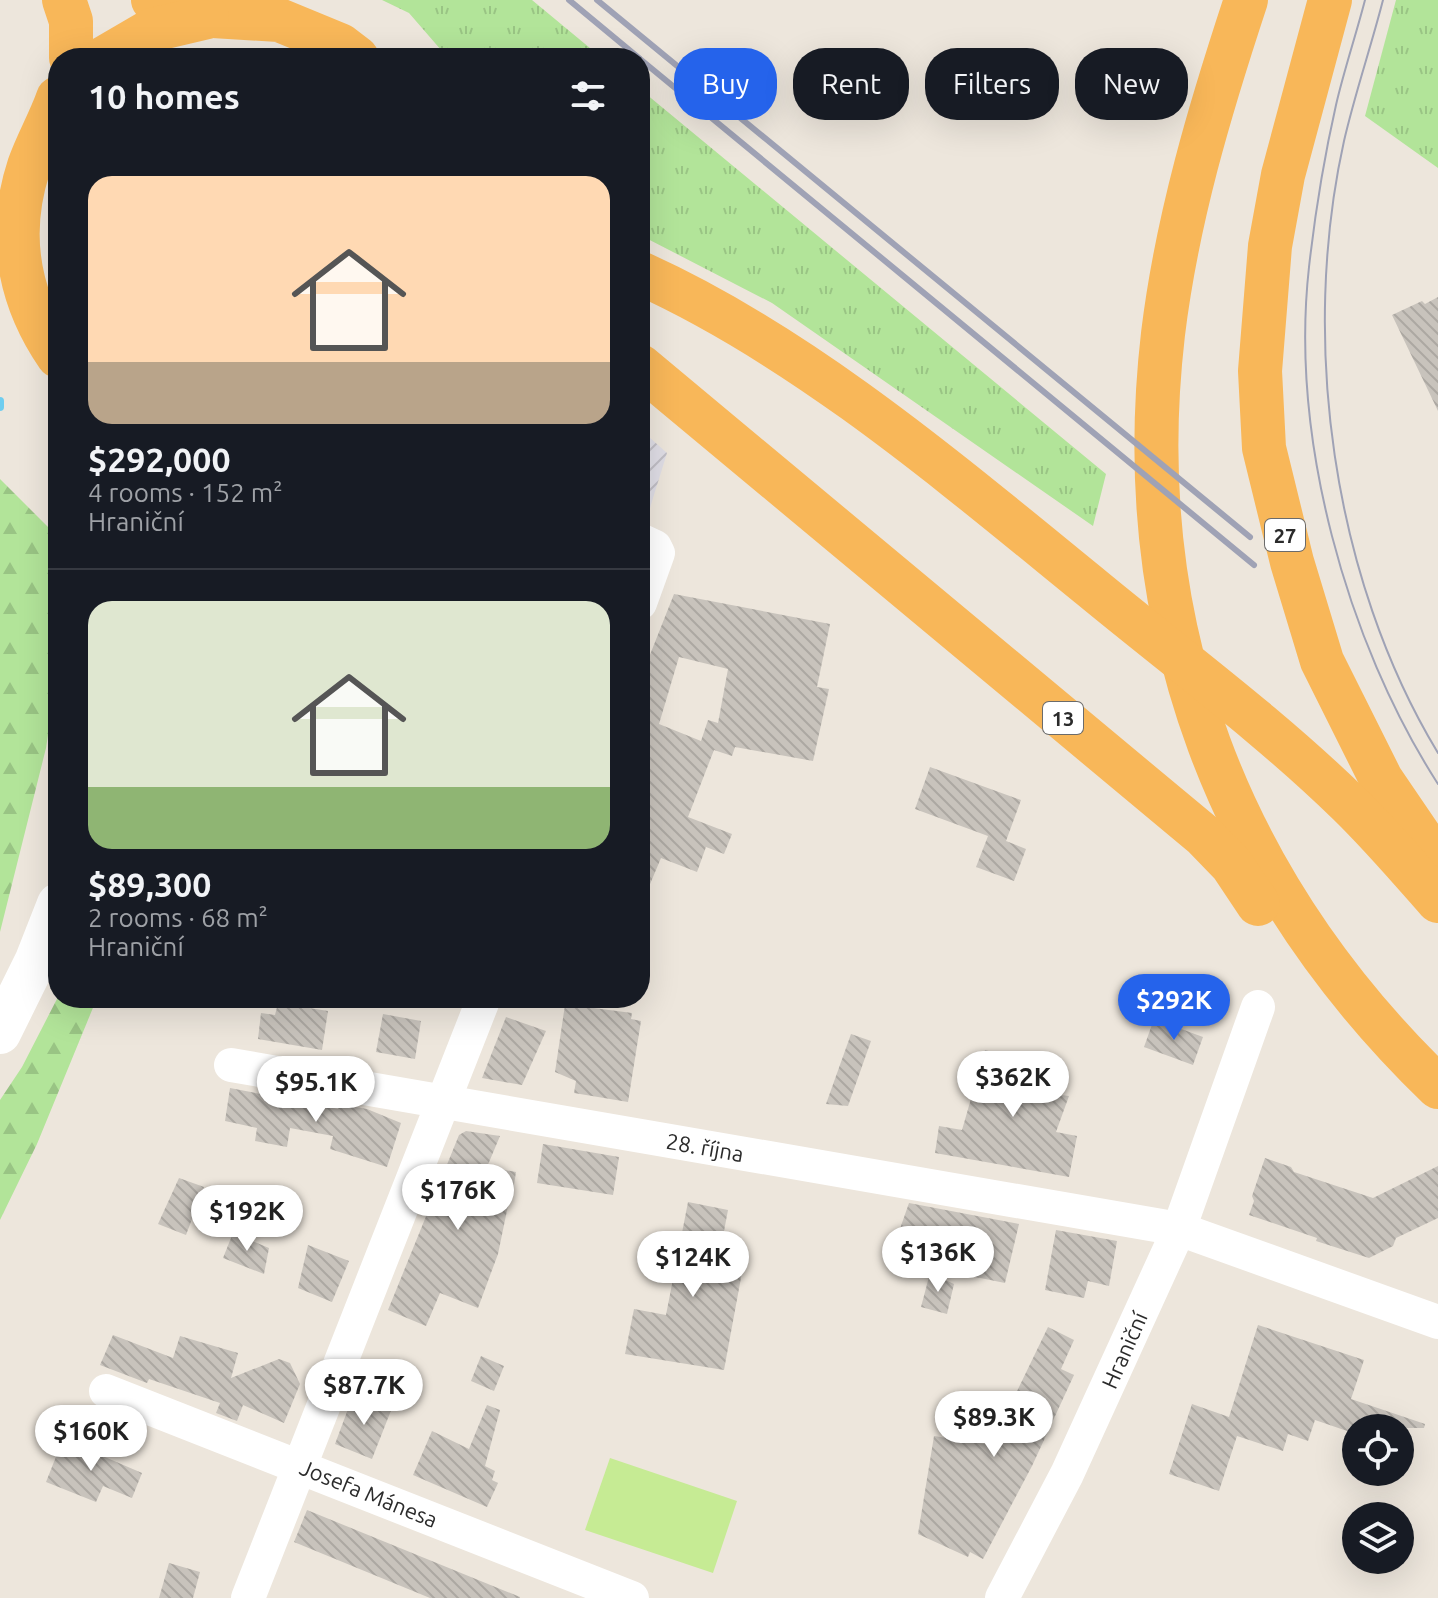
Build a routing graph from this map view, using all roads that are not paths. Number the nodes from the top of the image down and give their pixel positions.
1 (64, 0) edge
2 (153, 0) edge
3 (1330, 0) edge
4 (1245, 1) edge
5 (213, 16) junction
6 (71, 48) edge
7 (121, 48) edge
8 (344, 48) edge
9 (48, 123) edge
10 (650, 278) edge
11 (48, 340) edge
12 (650, 374) edge
13 (650, 545) edge
14 (650, 575) edge
15 (1438, 863) edge
16 (1438, 901) edge
17 (48, 929) edge
18 (1258, 1007) dead end
19 (480, 1008) edge
20 (0, 1033) edge
21 (231, 1065) dead end
22 (1438, 1087) edge
23 (1438, 1098) edge
24 (443, 1101) junction
25 (1179, 1229) junction
26 (1438, 1322) edge
27 (106, 1391) dead end
28 (301, 1466) junction
29 (248, 1598) edge
30 (632, 1598) edge
31 (1002, 1598) edge

1 - 6 highway
2 - 5 highway
3 - 15 highway, 27
4 - 22 highway
5 - 7 highway
5 - 8 highway
9 - 11 highway
10 - 16 highway
12 - 23 highway, 13
13 - 14 street
17 - 20 street
18 - 25 street, Hraniční
19 - 24 street
21 - 24 street, 28. října
24 - 25 street, 28. října
24 - 28 street
25 - 26 street
25 - 31 street, Hraniční
27 - 28 street, Josefa Mánesa
28 - 29 street
28 - 30 street, Josefa Mánesa

